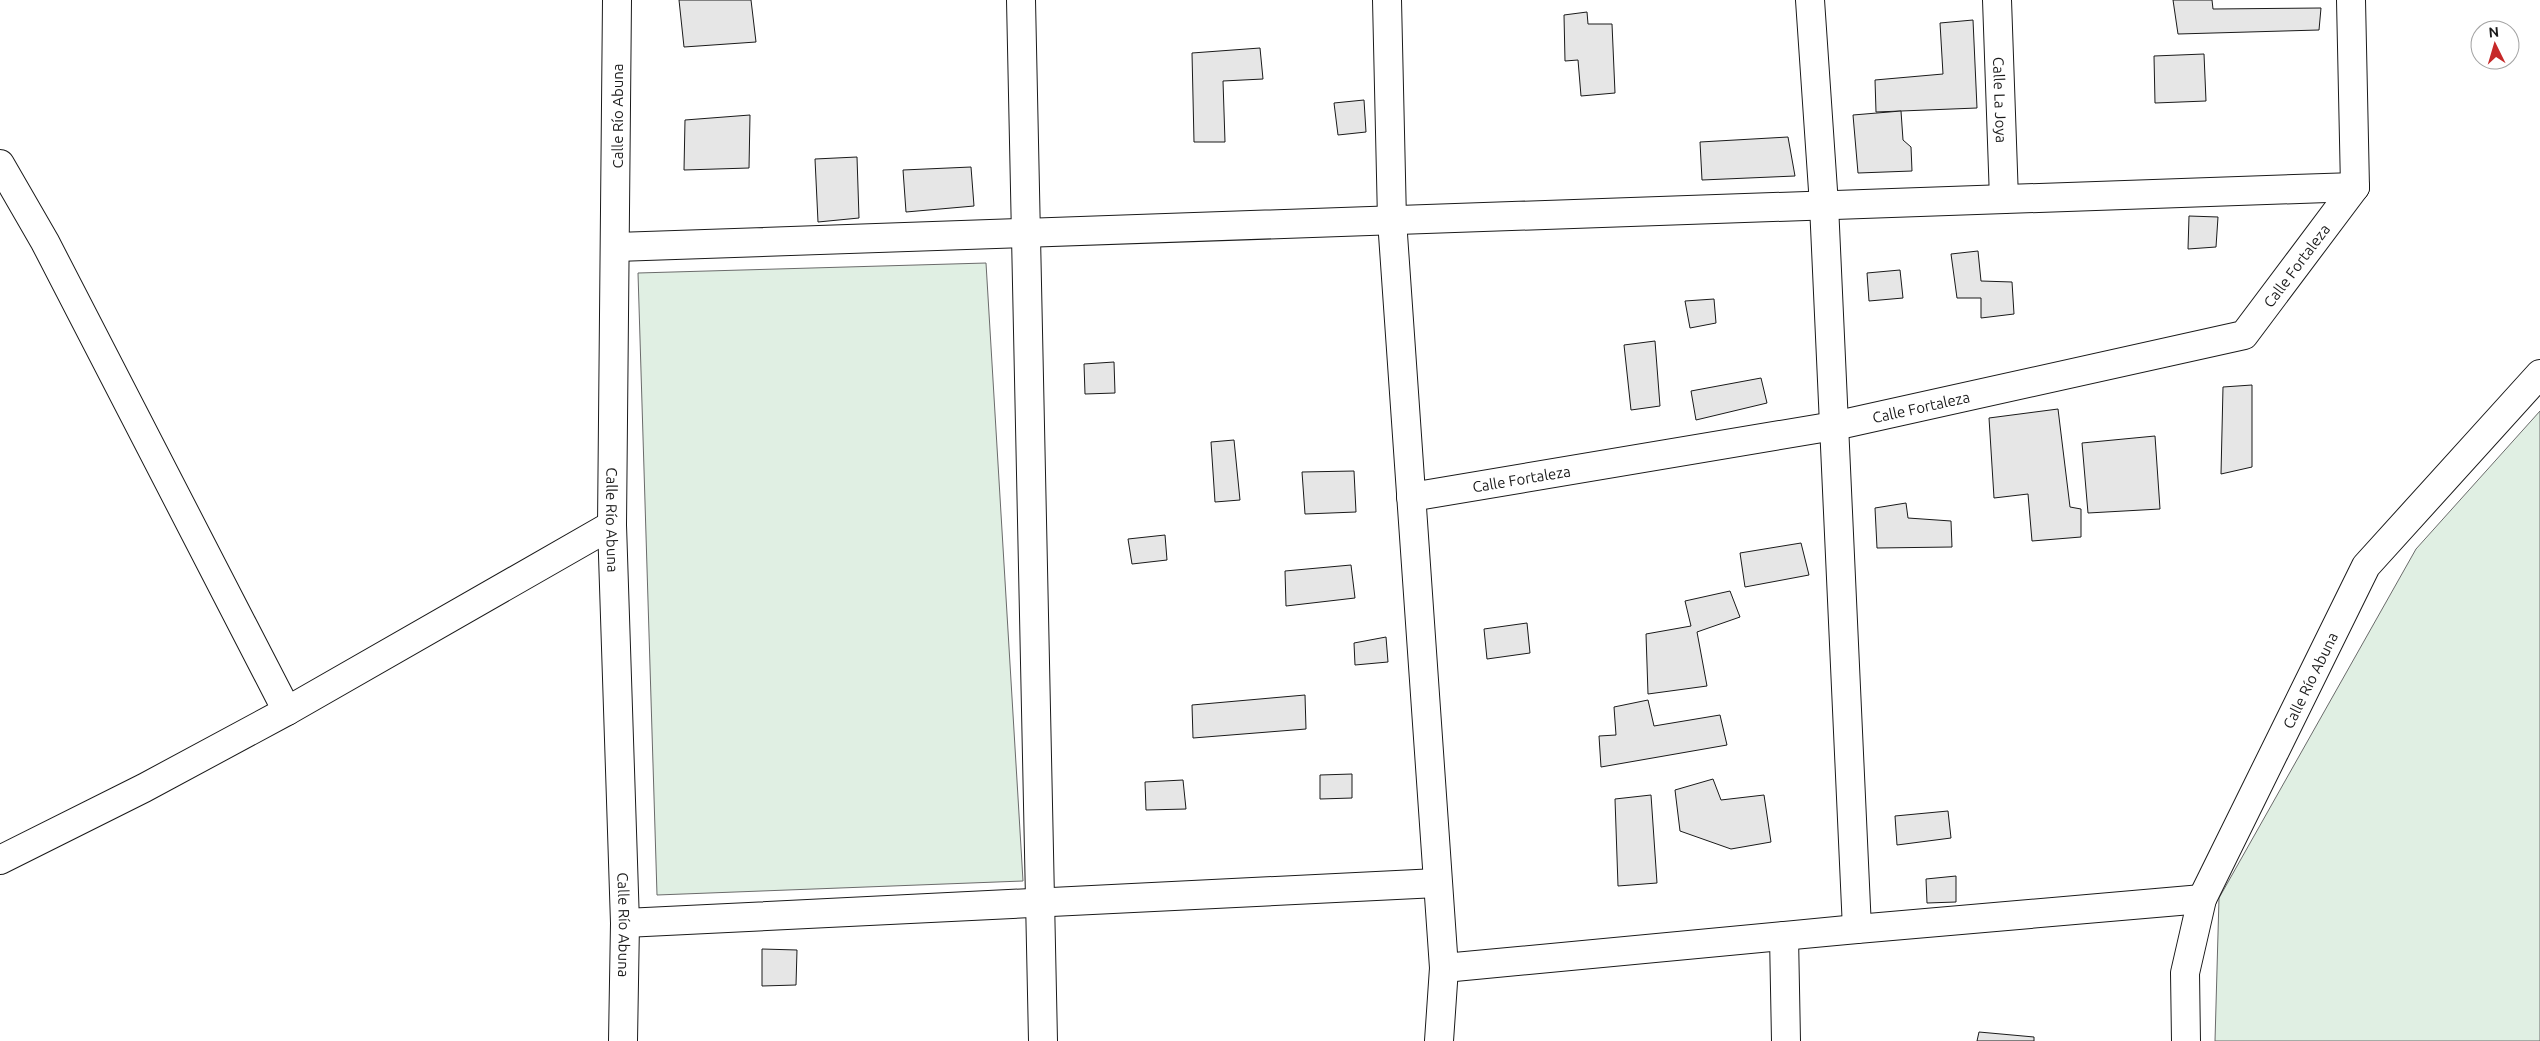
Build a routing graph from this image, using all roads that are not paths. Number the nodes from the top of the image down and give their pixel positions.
1 (617, 0) edge
2 (1021, 0) edge
3 (1387, 0) edge
4 (1810, 0) edge
5 (1997, 0) edge
6 (2351, 0) edge
7 (0, 164) edge
8 (2355, 187) junction
9 (2004, 199) junction
10 (1824, 205) junction
11 (1392, 220) junction
12 (1026, 232) junction
13 (616, 247) junction
14 (2540, 374) edge
15 (1834, 426) junction
16 (1411, 497) junction
17 (612, 525) junction
18 (288, 711) junction
19 (0, 860) edge
20 (1437, 882) junction
21 (2202, 899) junction
22 (1040, 902) junction
23 (625, 923) junction
24 (1857, 929) junction
25 (1784, 936) junction
26 (1444, 968) junction
27 (623, 1041) edge
28 (1043, 1041) edge
29 (1439, 1041) edge
30 (1786, 1041) edge
31 (2186, 1041) edge

1 - 13 street, Calle Río Abuna
2 - 12 street
3 - 11 street
4 - 10 street
5 - 9 street, Calle La Joya
6 - 8 street
7 - 18 street
8 - 9 street
8 - 15 street, Calle Fortaleza
9 - 10 street
10 - 11 street
10 - 15 street
11 - 12 street
11 - 16 street
12 - 13 street
12 - 22 street
13 - 17 street, Calle Río Abuna
14 - 21 street, Calle Río Abuna
15 - 16 street, Calle Fortaleza
15 - 24 street
16 - 20 street
17 - 18 street
17 - 23 street, Calle Río Abuna
18 - 19 street
20 - 22 street
20 - 26 street
21 - 24 street
21 - 31 street, Calle Río Abuna
22 - 23 street
22 - 28 street
23 - 27 street, Calle Río Abuna
24 - 25 street
25 - 26 street
25 - 30 street
26 - 29 street

